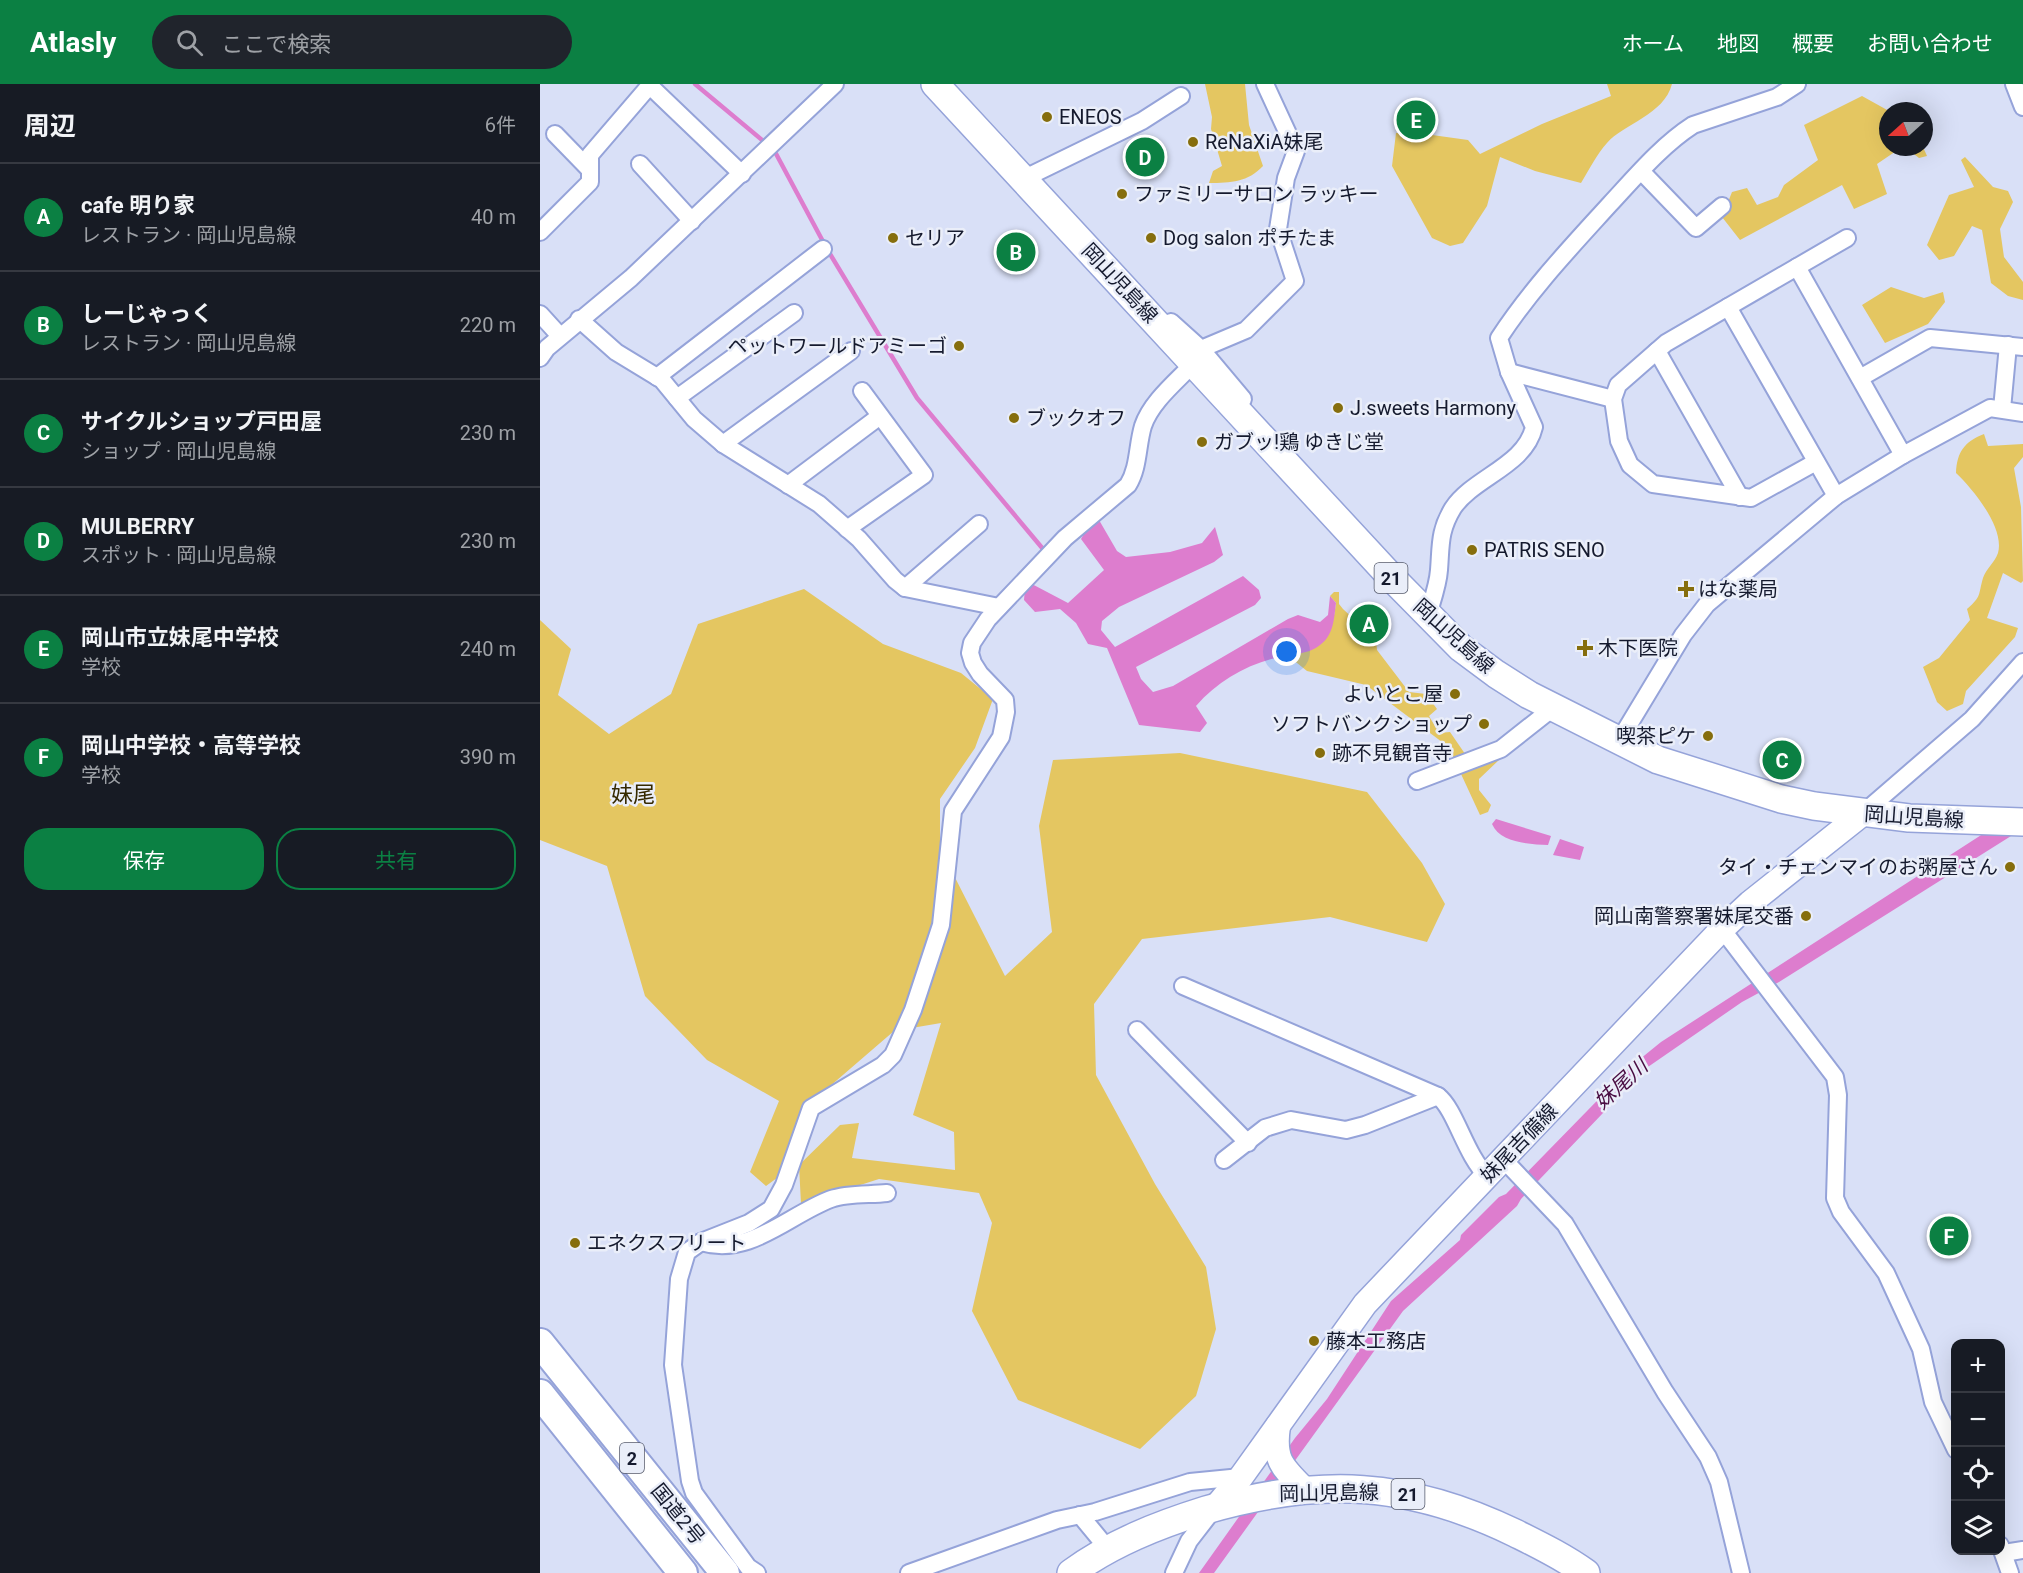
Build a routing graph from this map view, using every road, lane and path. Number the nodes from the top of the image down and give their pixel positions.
1 (835, 84) edge
2 (935, 84) edge
3 (1265, 84) edge
4 (1797, 84) edge
5 (2014, 84) edge
6 (650, 85) edge
7 (1181, 96) dead end
8 (2023, 107) edge
9 (555, 134) dead end
10 (640, 164) dead end
11 (590, 170) junction
12 (1641, 171) junction
13 (742, 174) junction
14 (1023, 178) junction
15 (1722, 206) dead end
16 (692, 221) junction
17 (540, 232) edge
18 (1847, 238) dead end
19 (823, 249) dead end
20 (1797, 267) junction
21 (1728, 307) junction
22 (794, 313) dead end
23 (540, 314) edge
24 (579, 319) junction
25 (540, 332) edge
26 (560, 336) junction
27 (2016, 346) edge
28 (851, 351) dead end
29 (1657, 351) junction
30 (1197, 356) junction
31 (540, 358) edge
32 (1509, 372) junction
33 (657, 377) junction
34 (1860, 378) junction
35 (862, 391) dead end
36 (676, 398) junction
37 (1613, 399) junction
38 (2002, 409) junction
39 (2023, 412) edge
40 (880, 416) junction
41 (723, 444) junction
42 (1903, 454) junction
43 (1816, 462) junction
44 (788, 485) junction
45 (1836, 496) junction
46 (1740, 497) junction
47 (979, 524) dead end
48 (847, 529) junction
49 (905, 588) junction
50 (999, 607) junction
51 (1428, 615) junction
52 (2023, 662) edge
53 (1553, 708) junction
54 (1619, 741) junction
55 (1417, 781) dead end
56 (1862, 814) junction
57 (2023, 822) edge
58 (1722, 929) junction
59 (1183, 986) dead end
60 (1137, 1030) dead end
61 (1438, 1096) junction
62 (1248, 1143) junction
63 (1224, 1160) dead end
64 (1502, 1169) junction
65 (887, 1194) dead end
66 (701, 1242) junction
67 (540, 1343) edge
68 (540, 1394) edge
69 (1278, 1426) junction
70 (1955, 1447) edge
71 (1241, 1477) junction
72 (1305, 1490) junction
73 (1215, 1508) junction
74 (1080, 1515) junction
75 (1108, 1549) junction
76 (2005, 1549) edge
77 (2023, 1550) edge
78 (2004, 1555) edge
79 (683, 1573) edge
80 (725, 1573) edge
81 (757, 1573) edge
82 (909, 1573) edge
83 (1071, 1573) edge
84 (1174, 1573) edge
85 (1586, 1573) edge
86 (1741, 1573) edge
87 (2010, 1573) edge

1 - 13 street
2 - 14 main road, 岡山児島線 / 21
3 - 30 street
4 - 12 street
5 - 8 street
6 - 11 street
6 - 13 street
7 - 14 street
9 - 11 street
10 - 16 street
11 - 17 street
12 - 15 street
12 - 32 street
13 - 16 street
14 - 30 main road, 岡山児島線 / 21
16 - 24 street
18 - 20 street
19 - 33 street
20 - 21 street
20 - 34 street
21 - 29 street
21 - 43 street
22 - 36 street
23 - 26 street
24 - 26 street
24 - 33 street
25 - 26 street
26 - 31 street
27 - 34 street
27 - 38 street
28 - 41 street
29 - 37 street
29 - 46 street
30 - 50 street
30 - 51 main road, 岡山児島線 / 21
32 - 37 street
32 - 51 street
33 - 36 street
34 - 42 street
35 - 40 street
36 - 41 street
37 - 46 street
38 - 39 street
38 - 42 street
40 - 44 street
40 - 48 street
41 - 44 street
42 - 45 street
43 - 45 street
43 - 46 street
44 - 48 street
45 - 54 street
47 - 49 street
48 - 49 street
49 - 50 street
50 - 66 street
51 - 53 main road, 岡山児島線 / 21
52 - 56 street
53 - 54 main road, 岡山児島線 / 21
53 - 55 street
54 - 56 main road, 岡山児島線 / 21
56 - 57 main road, 岡山児島線 / 21
56 - 58 main road, 妹尾吉備線
58 - 64 main road, 妹尾吉備線
58 - 70 street
59 - 61 street
60 - 62 street
61 - 62 street
61 - 64 street
62 - 63 street
64 - 69 main road, 妹尾吉備線
64 - 86 street
65 - 66 street
66 - 81 street
67 - 80 highway, 国道2号 / 2
68 - 79 highway, 国道2号 / 2
69 - 71 main road, 妹尾吉備線
69 - 72 main road
71 - 73 main road, 妹尾吉備線
71 - 74 street
72 - 73 main road, 岡山児島線 / 21
72 - 85 main road, 岡山児島線 / 21
73 - 75 main road, 岡山児島線 / 21
73 - 84 street
74 - 75 street
74 - 82 street
75 - 83 main road, 岡山児島線 / 21
76 - 77 street
78 - 87 street

